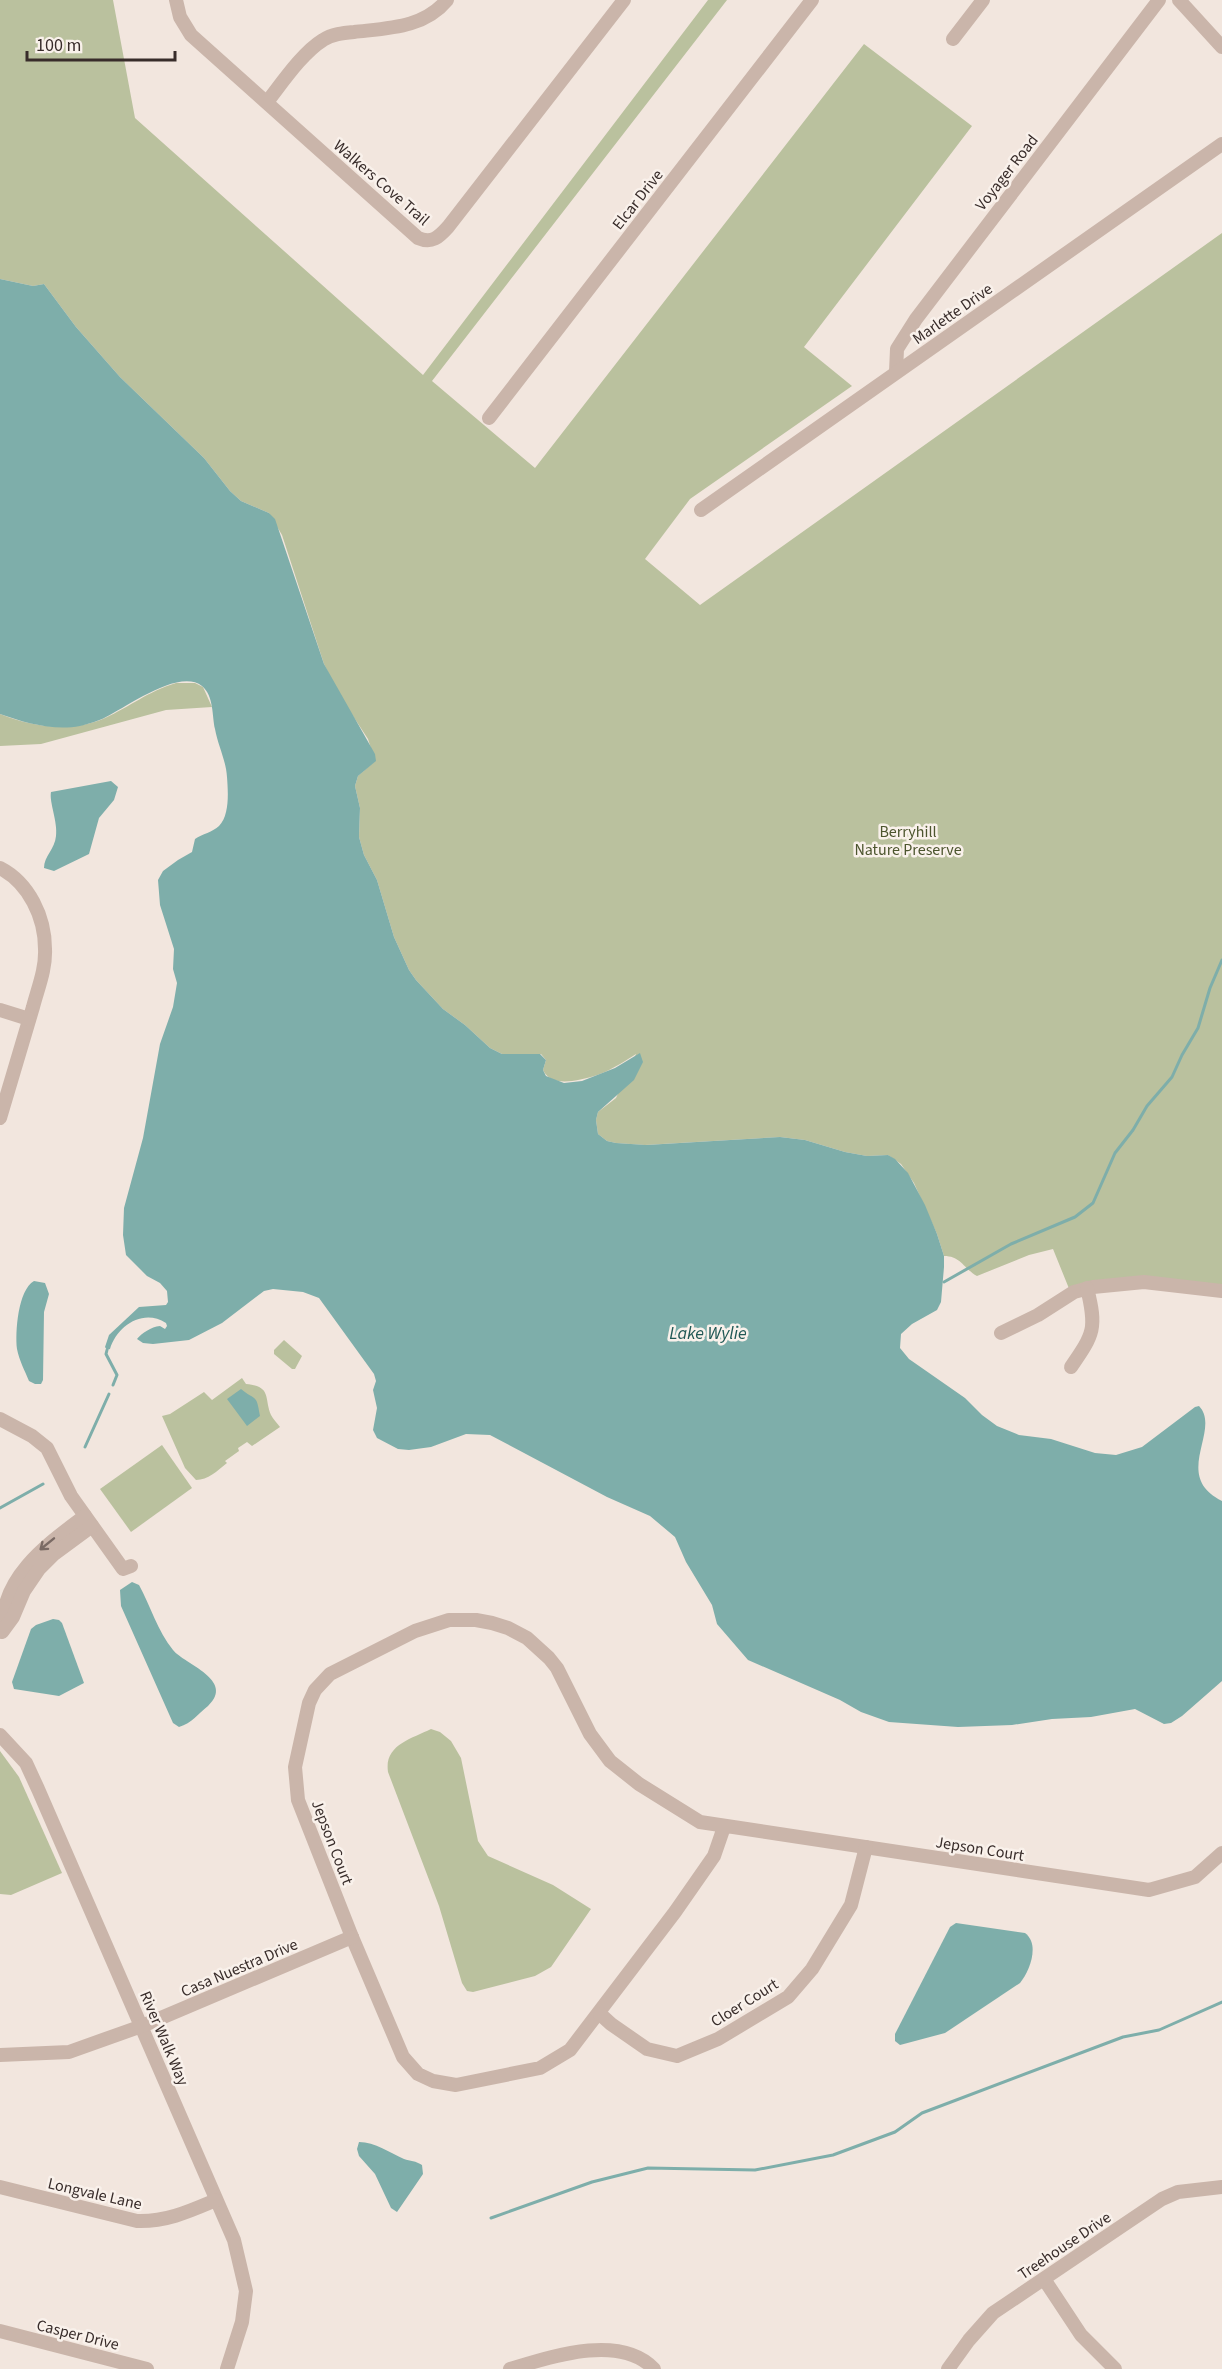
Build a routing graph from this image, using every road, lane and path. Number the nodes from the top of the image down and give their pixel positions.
1 (176, 0) edge
2 (447, 0) edge
3 (624, 0) edge
4 (812, 0) edge
5 (983, 0) edge
6 (1159, 0) edge
7 (1179, 0) edge
8 (953, 39) dead end
9 (1222, 47) edge
10 (267, 102) junction
11 (1222, 144) edge
12 (896, 372) junction
13 (489, 418) dead end
14 (701, 510) dead end
15 (0, 868) edge
16 (0, 1010) edge
17 (29, 1019) junction
18 (0, 1118) edge
19 (1087, 1288) junction
20 (1222, 1292) edge
21 (1001, 1333) dead end
22 (1071, 1367) dead end
23 (0, 1419) edge
24 (88, 1521) junction
25 (131, 1566) dead end
26 (1, 1633) edge
27 (0, 1735) edge
28 (723, 1827) junction
29 (866, 1847) junction
30 (1222, 1853) edge
31 (352, 1937) junction
32 (600, 2013) junction
33 (142, 2026) junction
34 (0, 2055) edge
35 (0, 2187) edge
36 (1222, 2187) edge
37 (216, 2200) junction
38 (1044, 2279) junction
39 (0, 2331) edge
40 (147, 2369) edge
41 (227, 2369) edge
42 (511, 2369) edge
43 (654, 2369) edge
44 (948, 2369) edge
45 (1115, 2369) edge

1 - 10 street, Walkers Cove Trail
2 - 10 street
3 - 10 street, Walkers Cove Trail
4 - 13 street, Elcar Drive
5 - 8 street
6 - 12 street, Voyager Road
7 - 9 street
11 - 12 street, Marlette Drive
12 - 14 street, Marlette Drive
15 - 17 street
16 - 17 street
17 - 18 street
19 - 20 street
19 - 21 street
19 - 22 street
23 - 24 street
24 - 25 street
24 - 26 street
27 - 33 street, River Walk Way
28 - 29 street, Jepson Court
28 - 31 street, Jepson Court
28 - 32 street, Jepson Court
29 - 30 street, Jepson Court
29 - 32 street, Cloer Court
31 - 32 street, Jepson Court
31 - 33 street, Casa Nuestra Drive
33 - 34 street, Casa Nuestra Drive
33 - 37 street, River Walk Way
35 - 37 street, Longvale Lane
36 - 38 street, Treehouse Drive
37 - 41 street, River Walk Way
38 - 44 street, Treehouse Drive
38 - 45 street
39 - 40 street, Casper Drive
42 - 43 street

